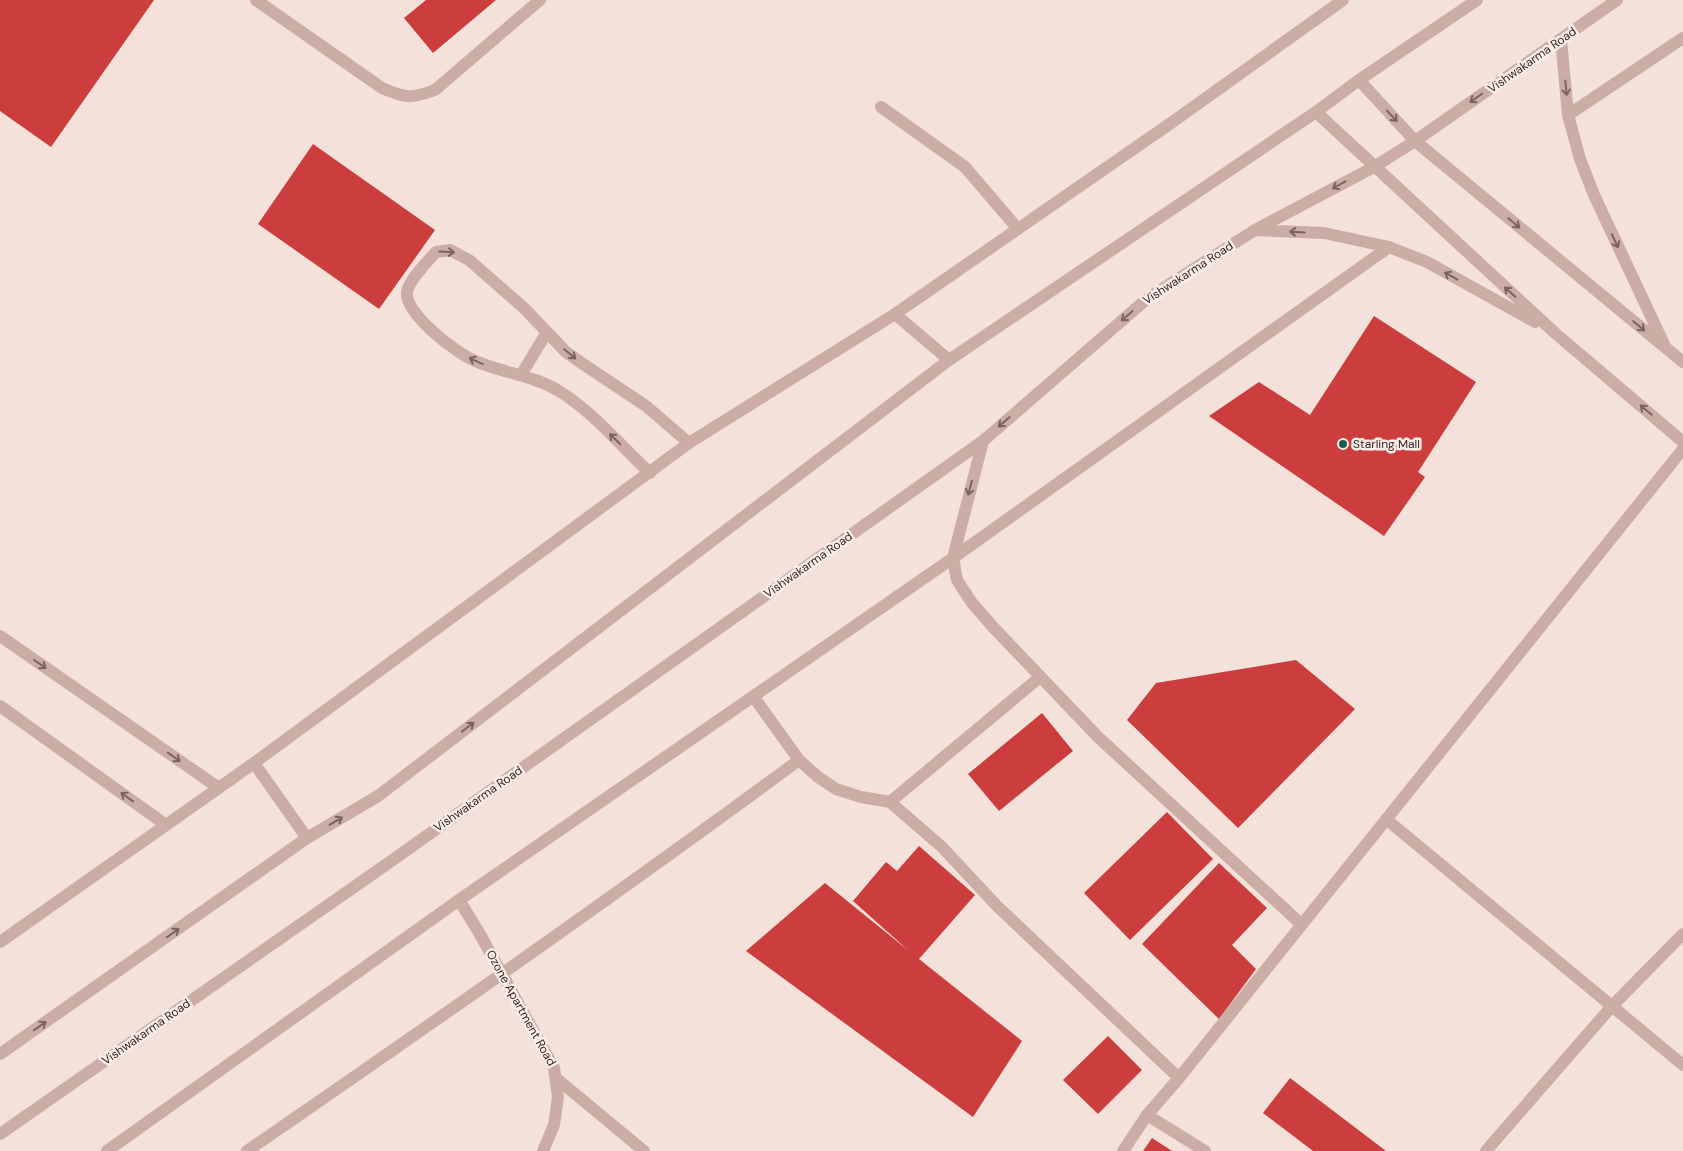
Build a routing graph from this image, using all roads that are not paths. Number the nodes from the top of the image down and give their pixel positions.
1 (256, 0) edge
2 (540, 0) edge
3 (1477, 0) edge
4 (1616, 0) edge
5 (1334, 2) edge
6 (1683, 38) edge
7 (1561, 39) junction
8 (1359, 80) junction
9 (881, 107) dead end
10 (1316, 112) junction
11 (1568, 115) junction
12 (1415, 141) junction
13 (1374, 167) junction
14 (1018, 229) junction
15 (1255, 230) junction
16 (1389, 247) junction
17 (895, 314) junction
18 (547, 332) junction
19 (1555, 333) junction
20 (1665, 348) junction
21 (949, 360) junction
22 (1683, 362) edge
23 (521, 375) junction
24 (983, 441) junction
25 (1683, 442) edge
26 (689, 443) junction
27 (1683, 449) edge
28 (650, 473) junction
29 (953, 558) junction
30 (0, 636) edge
31 (1040, 677) junction
32 (753, 696) junction
33 (0, 706) edge
34 (799, 760) junction
35 (254, 763) junction
36 (219, 788) junction
37 (890, 802) junction
38 (1386, 819) junction
39 (166, 825) junction
40 (307, 838) junction
41 (459, 900) junction
42 (1301, 924) junction
43 (1683, 934) edge
44 (0, 942) edge
45 (502, 973) junction
46 (1612, 1006) junction
47 (0, 1054) edge
48 (1683, 1065) edge
49 (556, 1078) junction
50 (1180, 1078) junction
51 (1147, 1115) junction
52 (0, 1134) edge
53 (112, 1149) edge
54 (247, 1151) edge
55 (543, 1151) edge
56 (644, 1151) edge
57 (1123, 1151) edge
58 (1205, 1151) edge
59 (1486, 1151) edge

1 - 2 street
3 - 8 street
4 - 7 street, Vishwakarma Road
5 - 14 street
6 - 11 street
7 -> 11 street
7 -> 12 street, Vishwakarma Road
8 - 10 street
8 -> 12 street
9 - 14 street
10 - 13 street
10 - 21 street
11 -> 20 street
12 - 13 street, Vishwakarma Road
12 -> 20 street
13 -> 15 street, Vishwakarma Road
19 -> 13 street
14 - 17 street
16 -> 15 street
15 -> 24 street, Vishwakarma Road
19 -> 16 street
16 - 29 street
17 - 21 street
17 - 26 street
18 - 23 street
23 -> 18 street
18 -> 26 street
25 -> 19 street
20 - 22 street
40 -> 21 street
28 -> 23 street
24 -> 29 street
24 - 52 street, Vishwakarma Road
26 - 28 street
27 - 38 street
28 - 35 street
29 - 31 street
29 - 32 street
30 -> 36 street
31 - 37 street
31 - 42 street
32 - 34 street
32 - 41 street
39 -> 33 street
34 - 37 street
34 - 45 street
35 - 36 street
35 - 40 street
36 - 39 street
37 - 50 street
38 - 42 street
38 - 46 street
39 - 44 street
47 -> 40 street
41 - 45 street, Ozone Apartment Road
41 - 53 street
42 - 50 street
43 - 46 street
45 - 49 street, Ozone Apartment Road
45 - 54 street
46 - 48 street
46 - 59 street
49 - 55 street, Ozone Apartment Road
49 - 56 street
50 - 51 street
51 - 57 street
51 - 58 street

